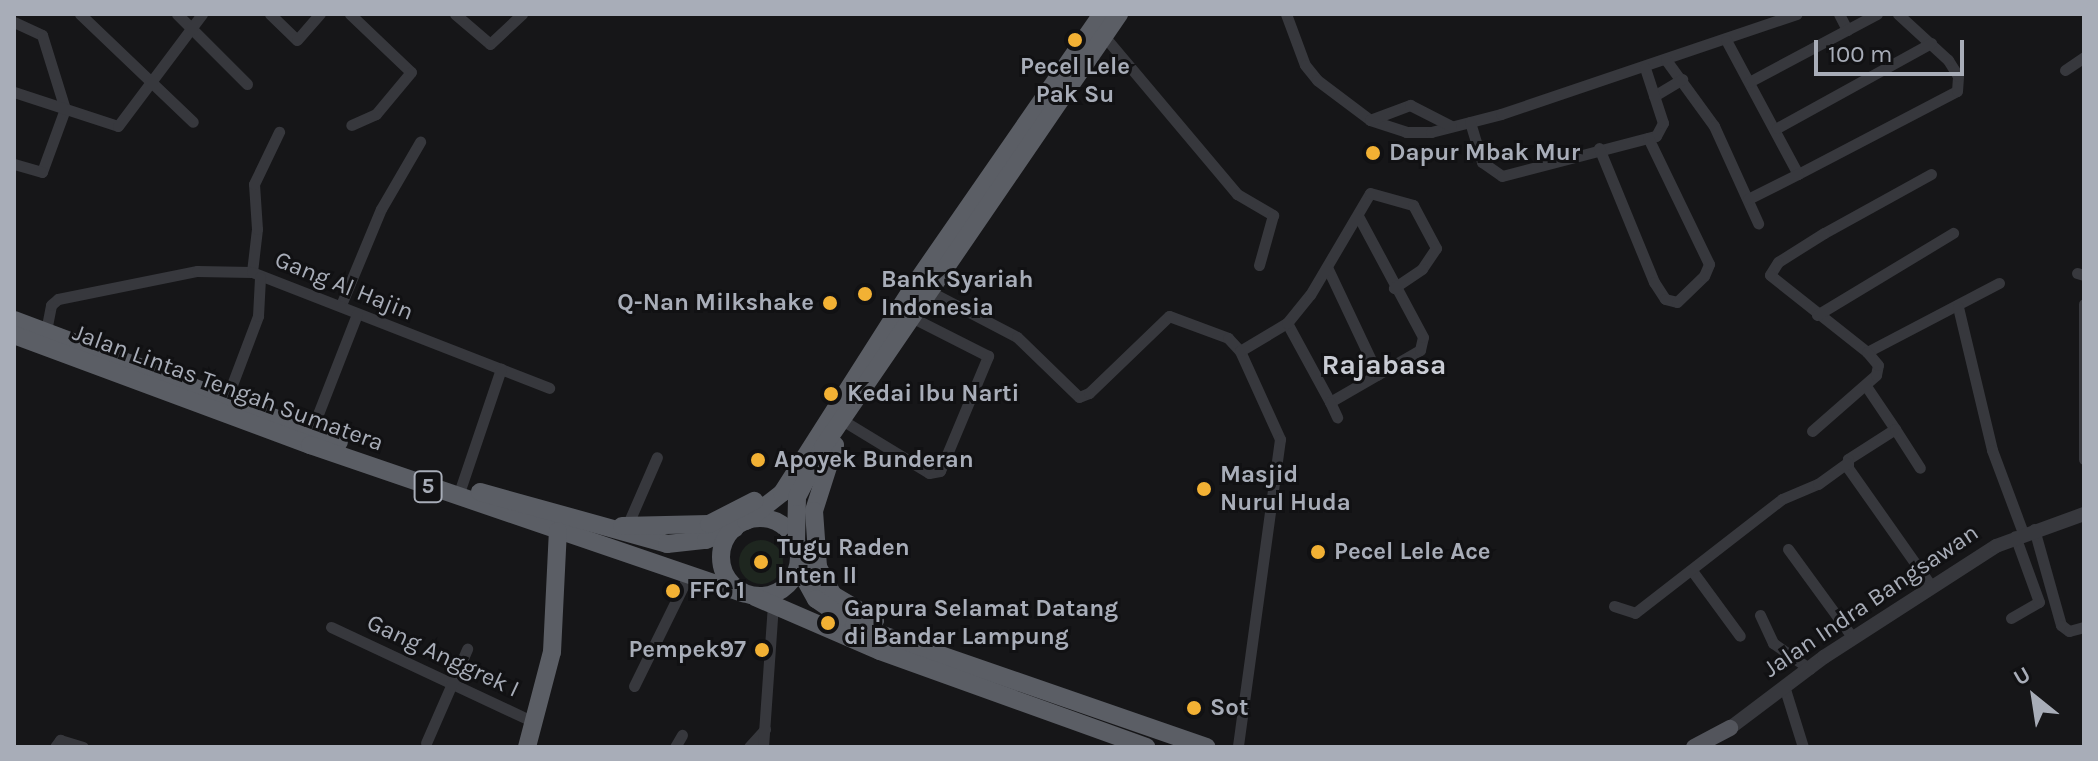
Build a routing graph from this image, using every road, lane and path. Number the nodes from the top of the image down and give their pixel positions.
1 (80, 14) edge
2 (177, 14) edge
3 (202, 14) edge
4 (270, 14) edge
5 (320, 14) edge
6 (350, 14) edge
7 (455, 14) edge
8 (522, 14) edge
9 (1102, 14) edge
10 (1119, 14) edge
11 (1286, 14) edge
12 (1797, 14) edge
13 (1839, 14) edge
14 (1877, 14) edge
15 (1898, 14) edge
16 (14, 22) edge
17 (192, 29) junction
18 (1847, 30) junction
19 (1104, 36) junction
20 (1726, 40) junction
21 (1931, 43) junction
22 (2084, 57) edge
23 (1666, 60) junction
24 (1645, 68) junction
25 (2065, 70) dead end
26 (1682, 79) junction
27 (152, 81) junction
28 (1749, 82) junction
29 (247, 84) dead end
30 (14, 92) edge
31 (1654, 96) junction
32 (1049, 103) junction
33 (70, 111) junction
34 (1370, 120) junction
35 (193, 122) dead end
36 (1470, 122) junction
37 (351, 125) dead end
38 (1034, 126) junction
39 (1451, 126) junction
40 (1777, 128) junction
41 (279, 132) dead end
42 (1648, 138) junction
43 (420, 142) dead end
44 (1599, 148) junction
45 (14, 164) edge
46 (1798, 174) junction
47 (1931, 174) dead end
48 (1748, 199) junction
49 (1358, 216) junction
50 (1758, 223) dead end
51 (1953, 233) dead end
52 (1259, 265) dead end
53 (1327, 267) junction
54 (256, 274) junction
55 (1999, 283) dead end
56 (1394, 288) junction
57 (929, 291) junction
58 (2084, 304) edge
59 (341, 305) junction
60 (1958, 307) junction
61 (357, 314) junction
62 (1817, 315) junction
63 (911, 317) junction
64 (14, 320) edge
65 (1287, 323) junction
66 (46, 331) junction
67 (14, 335) edge
68 (1240, 351) junction
69 (1867, 352) junction
70 (86, 354) junction
71 (119, 365) junction
72 (501, 369) junction
73 (1378, 375) junction
74 (1866, 386) junction
75 (549, 388) dead end
76 (227, 398) junction
77 (1330, 402) junction
78 (1337, 417) dead end
79 (834, 423) junction
80 (1895, 429) junction
81 (1812, 431) dead end
82 (311, 432) junction
83 (657, 457) dead end
84 (2084, 459) edge
85 (1848, 467) junction
86 (1920, 468) dead end
87 (461, 487) junction
88 (2084, 514) edge
89 (579, 523) junction
90 (740, 524) junction
91 (627, 526) junction
92 (558, 531) junction
93 (2024, 532) junction
94 (797, 548) junction
95 (1788, 549) dead end
96 (1693, 572) junction
97 (689, 574) junction
98 (1932, 587) junction
99 (749, 595) junction
100 (773, 603) junction
101 (1614, 606) dead end
102 (1760, 615) dead end
103 (2011, 618) dead end
104 (331, 627) dead end
105 (2084, 627) edge
106 (1740, 636) dead end
107 (1853, 638) junction
108 (467, 649) dead end
109 (927, 660) junction
110 (967, 665) junction
111 (1810, 669) junction
112 (634, 686) dead end
113 (1784, 686) junction
114 (452, 687) junction
115 (537, 723) junction
116 (765, 729) junction
117 (682, 735) dead end
118 (1723, 739) edge
119 (426, 743) dead end
120 (55, 747) edge
121 (83, 747) edge
122 (527, 747) edge
123 (675, 747) edge
124 (749, 747) edge
125 (763, 747) edge
126 (1146, 747) edge
127 (1206, 747) edge
128 (1238, 747) edge
129 (1694, 747) edge
130 (1803, 747) edge

1 - 27 street
2 - 17 street
3 - 17 street
4 - 5 street
6 - 37 street
7 - 8 street
9 - 32 highway
10 - 19 highway
11 - 34 street
12 - 20 street
13 - 18 street
14 - 18 street
15 - 21 street
16 - 33 street
17 - 27 street
17 - 29 street
18 - 28 street
19 - 32 highway
19 - 52 street
20 - 23 street
20 - 28 street
21 - 40 street
21 - 46 street
22 - 25 street
23 - 24 street
23 - 26 street
24 - 31 street
24 - 36 street
26 - 31 street
26 - 48 street
27 - 33 street
27 - 35 street
28 - 40 street
30 - 33 street
31 - 42 street
32 - 38 highway
33 - 45 street
34 - 39 street
34 - 39 street
36 - 39 street
36 - 44 street
38 - 57 highway
38 - 79 highway
40 - 46 street
41 - 54 street
42 - 44 street
42 - 44 street
43 - 59 street
46 - 48 street
47 - 62 street
48 - 50 street
49 - 53 street
49 - 56 street
49 - 56 street
51 - 62 street
53 - 65 street
53 - 73 street
54 - 59 street, Gang Al Hajin
54 - 66 street, Gang Al Hajin
54 - 76 street
55 - 60 street
56 - 73 street
57 - 63 highway
57 - 68 street
58 - 84 street
59 - 61 street, Gang Al Hajin
60 - 69 street
60 - 93 street
61 - 72 street, Gang Al Hajin
61 - 82 street
62 - 69 street
63 - 79 highway
63 - 79 street
64 - 66 highway, Jalan Lintas Tengah Sumatera / 5
65 - 68 street
65 - 77 street
66 - 70 highway, Jalan Lintas Tengah Sumatera / 5
67 - 70 highway, Jalan Lintas Tengah Sumatera / 5
68 - 128 street
69 - 74 street
70 - 71 highway, Jalan Lintas Tengah Sumatera / 5
71 - 76 highway, Jalan Lintas Tengah Sumatera / 5
71 - 92 highway, Jalan Lintas Tengah Sumatera / 5
72 - 75 street, Gang Al Hajin
72 - 87 street
73 - 77 street
74 - 80 street
74 - 81 street
76 - 82 highway, Jalan Lintas Tengah Sumatera / 5
77 - 78 street
79 - 90 highway
79 - 91 highway
79 - 94 highway
79 - 110 highway
80 - 85 street
80 - 86 street
82 - 87 highway, Jalan Lintas Tengah Sumatera / 5
83 - 91 street
85 - 96 street
85 - 98 street
87 - 89 highway, Jalan Lintas Tengah Sumatera / 5
88 - 93 street, Jalan Indra Bangsawan
89 - 90 highway, Jalan Lintas Tengah Sumatera / 5
89 - 91 highway
90 - 94 highway
90 - 99 highway
92 - 97 highway, Jalan Lintas Tengah Sumatera / 5
92 - 115 highway
93 - 98 street, Jalan Indra Bangsawan
93 - 103 street
93 - 105 street
94 - 99 highway
94 - 109 highway
95 - 107 street
96 - 101 street
96 - 106 street
97 - 99 highway, Jalan Lintas Tengah Sumatera / 5
97 - 112 street
98 - 107 street, Jalan Indra Bangsawan
99 - 100 highway, Jalan Lintas Tengah Sumatera
100 - 109 highway, Jalan Lintas Tengah Sumatera
100 - 116 street
102 - 111 street
104 - 114 street, Gang Anggrek I
107 - 111 street, Jalan Indra Bangsawan
108 - 114 street
109 - 110 highway
109 - 126 highway
110 - 127 highway
111 - 113 street, Jalan Indra Bangsawan
113 - 118 street, Jalan Indra Bangsawan
113 - 130 street
114 - 115 street, Gang Anggrek I
114 - 119 street
115 - 122 highway
116 - 124 street
116 - 125 street
117 - 123 street
118 - 129 main road, Jalan Indra Bangsawan
120 - 121 street

